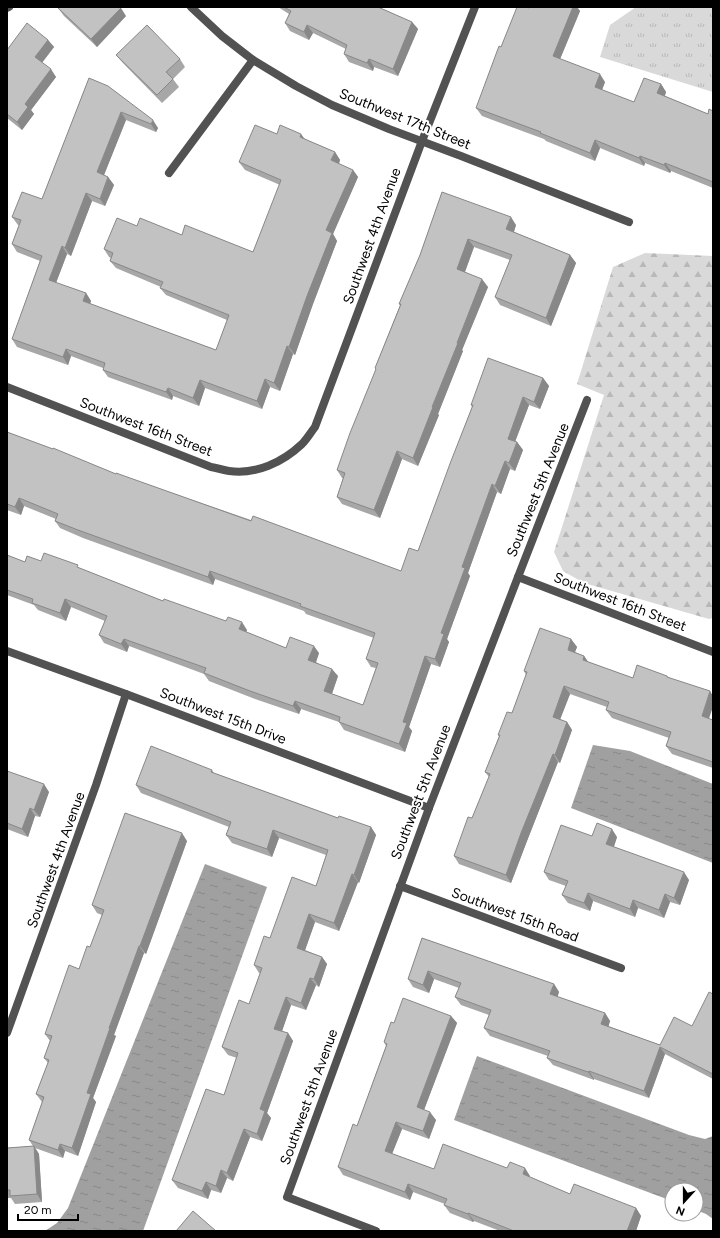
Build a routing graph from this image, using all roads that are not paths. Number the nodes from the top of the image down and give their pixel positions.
1 (191, 7) edge
2 (475, 7) edge
3 (253, 60) junction
4 (422, 141) junction
5 (170, 173) dead end
6 (629, 222) dead end
7 (7, 387) edge
8 (587, 400) dead end
9 (278, 462) joint
10 (518, 577) junction
11 (7, 651) edge
12 (713, 652) edge
13 (126, 694) junction
14 (429, 808) junction
15 (400, 886) junction
16 (621, 968) dead end
17 (7, 1033) edge
18 (376, 1231) edge

1 - 3 street, Southwest 17th Street
2 - 4 street, Southwest 4th Avenue
3 - 4 street, Southwest 17th Street
3 - 5 street
4 - 6 street, Southwest 17th Street
4 - 9 street, Southwest 4th Avenue
7 - 9 street, Southwest 16th Street
8 - 10 street, Southwest 5th Avenue
10 - 12 street, Southwest 16th Street
10 - 14 street, Southwest 5th Avenue
11 - 13 street, Southwest 15th Drive
13 - 14 street, Southwest 15th Drive
13 - 17 street, Southwest 4th Avenue
14 - 15 street, Southwest 5th Avenue
15 - 16 street, Southwest 15th Road
15 - 18 street, Southwest 5th Avenue

